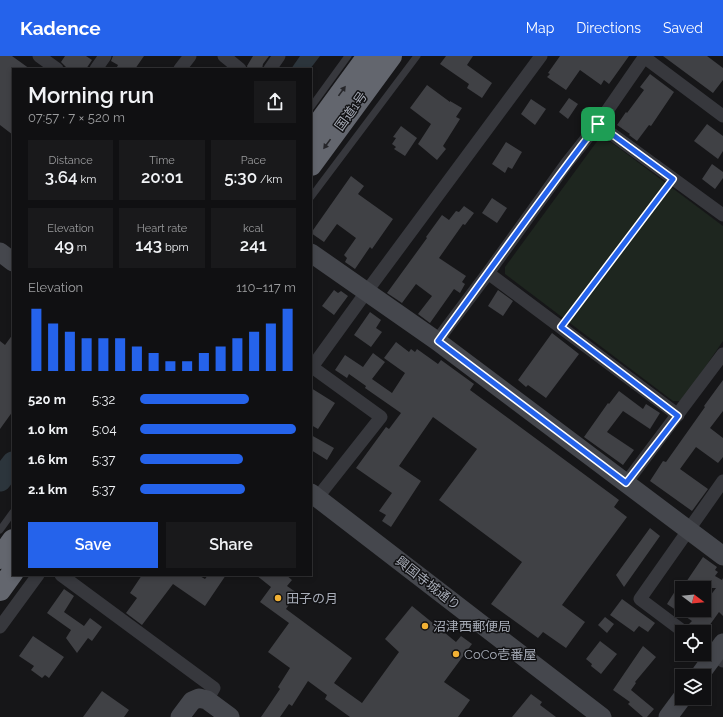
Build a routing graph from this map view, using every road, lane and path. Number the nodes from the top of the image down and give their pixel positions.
1 (39, 56) edge
2 (105, 56) edge
3 (190, 56) edge
4 (224, 56) edge
5 (279, 56) edge
6 (348, 56) edge
7 (368, 56) edge
8 (391, 56) edge
9 (417, 56) edge
10 (541, 56) edge
11 (644, 57) edge
12 (56, 68) edge
13 (97, 68) edge
14 (181, 68) edge
15 (239, 68) edge
16 (271, 68) edge
17 (312, 106) edge
18 (723, 116) edge
19 (598, 124) junction
20 (312, 133) edge
21 (312, 164) edge
22 (673, 179) junction
23 (312, 196) edge
24 (723, 215) edge
25 (0, 252) edge
26 (312, 254) edge
27 (12, 261) edge
28 (488, 274) junction
29 (367, 291) junction
30 (561, 327) junction
31 (438, 341) junction
32 (723, 354) edge
33 (678, 416) junction
34 (723, 481) edge
35 (626, 483) junction
36 (314, 495) edge
37 (12, 513) edge
38 (0, 530) edge
39 (687, 530) junction
40 (12, 541) edge
41 (723, 556) edge
42 (0, 558) edge
43 (12, 573) edge
44 (37, 576) edge
45 (62, 576) edge
46 (0, 590) edge
47 (675, 625) edge
48 (0, 627) edge
49 (716, 651) edge
50 (704, 669) edge
51 (207, 700) junction
52 (677, 705) edge
53 (180, 717) edge
54 (230, 717) edge
55 (602, 717) edge
56 (668, 717) edge

1 - 12 street
2 - 13 street
3 - 14 street
4 - 15 street
5 - 16 street
6 - 17 lane
20 -> 7 highway, 国道1号
8 -> 21 highway, 国道1号
9 - 23 lane
10 - 29 street
11 - 18 street
11 - 19 street
19 - 22 street
19 - 28 street
22 - 24 street
22 - 30 path
25 - 27 street
26 - 29 street
28 - 30 street
28 - 31 street
29 - 31 street
29 - 36 street
30 - 33 street
31 - 35 street
32 - 33 street
33 - 35 street
34 - 39 street
35 - 39 street
36 - 55 street, 興国寺城通り
37 - 38 lane
39 - 41 street
39 - 47 street
40 - 42 highway
43 - 46 highway
44 - 48 street
45 - 51 street
49 - 50 street
51 - 53 street
51 - 54 street
52 - 56 street

